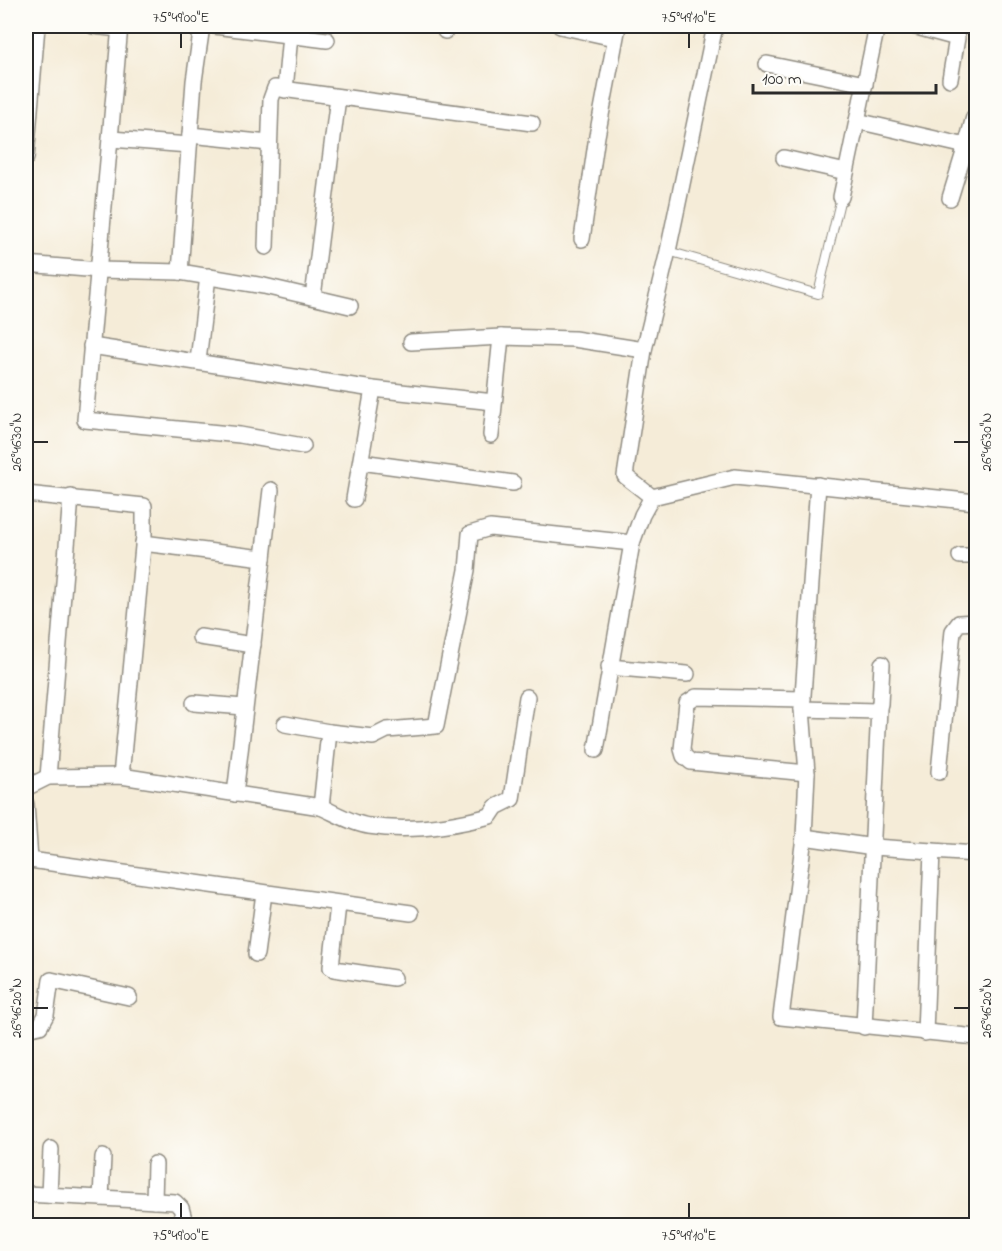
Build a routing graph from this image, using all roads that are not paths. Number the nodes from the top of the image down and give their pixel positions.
1 (38, 26) edge
2 (93, 26) edge
3 (202, 26) edge
4 (215, 26) edge
5 (560, 26) edge
6 (715, 26) edge
7 (877, 26) edge
8 (913, 26) edge
9 (120, 27) edge
10 (616, 32) edge
11 (959, 32) edge
12 (290, 35) junction
13 (327, 40) dead end
14 (767, 64) dead end
15 (950, 80) dead end
16 (865, 84) junction
17 (285, 90) junction
18 (338, 97) junction
19 (28, 102) edge
20 (974, 117) dead end
21 (857, 121) junction
22 (532, 123) dead end
23 (111, 139) junction
24 (190, 140) junction
25 (269, 143) junction
26 (971, 148) edge
27 (26, 158) edge
28 (784, 158) dead end
29 (846, 172) junction
30 (841, 196) joint
31 (950, 198) dead end
32 (582, 239) dead end
33 (266, 247) dead end
34 (668, 251) junction
35 (26, 264) edge
36 (99, 270) junction
37 (180, 272) junction
38 (208, 276) junction
39 (313, 297) junction
40 (350, 306) dead end
41 (501, 337) junction
42 (411, 342) dead end
43 (91, 346) junction
44 (644, 350) junction
45 (198, 361) junction
46 (373, 389) junction
47 (494, 402) junction
48 (491, 435) dead end
49 (303, 446) dead end
50 (361, 462) junction
51 (513, 483) dead end
52 (818, 485) junction
53 (272, 490) dead end
54 (26, 494) edge
55 (71, 497) junction
56 (652, 497) junction
57 (354, 499) dead end
58 (976, 502) edge
59 (143, 543) junction
60 (632, 543) junction
61 (960, 556) dead end
62 (976, 556) edge
63 (263, 558) junction
64 (976, 622) edge
65 (200, 637) dead end
66 (253, 645) junction
67 (882, 664) dead end
68 (609, 667) junction
69 (687, 674) dead end
70 (527, 697) dead end
71 (194, 703) dead end
72 (802, 704) junction
73 (244, 707) junction
74 (879, 708) junction
75 (285, 724) dead end
76 (329, 732) junction
77 (596, 750) dead end
78 (939, 772) dead end
79 (807, 773) junction
80 (121, 776) junction
81 (48, 777) junction
82 (26, 788) edge
83 (235, 794) junction
84 (26, 804) edge
85 (321, 807) junction
86 (804, 837) junction
87 (874, 847) junction
88 (932, 851) junction
89 (976, 854) edge
90 (264, 893) junction
91 (338, 905) junction
92 (411, 913) dead end
93 (256, 954) dead end
94 (394, 978) dead end
95 (129, 997) dead end
96 (864, 1027) junction
97 (26, 1029) edge
98 (925, 1033) junction
99 (976, 1037) edge
100 (51, 1149) dead end
101 (103, 1157) dead end
102 (155, 1164) dead end
103 (26, 1194) edge
104 (49, 1195) junction
105 (101, 1198) junction
106 (154, 1201) junction
107 (186, 1226) edge

1 - 19 street
2 - 9 street
3 - 24 street
4 - 12 street
5 - 10 street
6 - 34 street
7 - 16 street
8 - 11 street
9 - 23 street
10 - 32 street
11 - 15 street
12 - 13 street
12 - 17 street
14 - 16 street
16 - 21 street
17 - 18 street
17 - 25 street
18 - 22 street
18 - 39 street
19 - 27 street
20 - 26 street
21 - 26 street
21 - 29 street
23 - 24 street
23 - 36 street
24 - 25 street
24 - 37 street
25 - 33 street
26 - 31 street
28 - 29 street
29 - 30 street
30 - 34 lane
34 - 44 street
35 - 36 street
36 - 37 street
36 - 43 street
37 - 38 street
38 - 39 street
38 - 45 street
39 - 40 street
41 - 42 street
41 - 44 street
41 - 47 street
43 - 45 street
43 - 49 street
44 - 56 street
45 - 46 street
46 - 47 street
46 - 50 street
47 - 48 street
50 - 51 street
50 - 57 street
52 - 56 street
52 - 58 street
52 - 72 street
53 - 63 street
54 - 55 street
55 - 59 street
55 - 81 street
56 - 60 street
59 - 63 street
59 - 80 street
60 - 68 street
60 - 76 street
61 - 62 street
63 - 66 street
64 - 78 street
65 - 66 street
66 - 73 street
67 - 74 street
68 - 69 street
68 - 77 street
70 - 85 street
71 - 73 street
72 - 74 street
72 - 79 street
72 - 79 street
73 - 83 street
74 - 87 street
75 - 76 street
76 - 85 street
79 - 86 street
80 - 81 street
80 - 83 street
81 - 82 street
83 - 85 street
84 - 90 street
86 - 87 street
86 - 96 street
87 - 88 street
87 - 96 street
88 - 89 street
88 - 98 street
90 - 91 street
90 - 93 street
91 - 92 street
91 - 94 street
95 - 97 street
96 - 98 street
98 - 99 street
100 - 104 street
101 - 105 street
102 - 106 street
103 - 104 street
104 - 105 street
105 - 106 street
106 - 107 street

